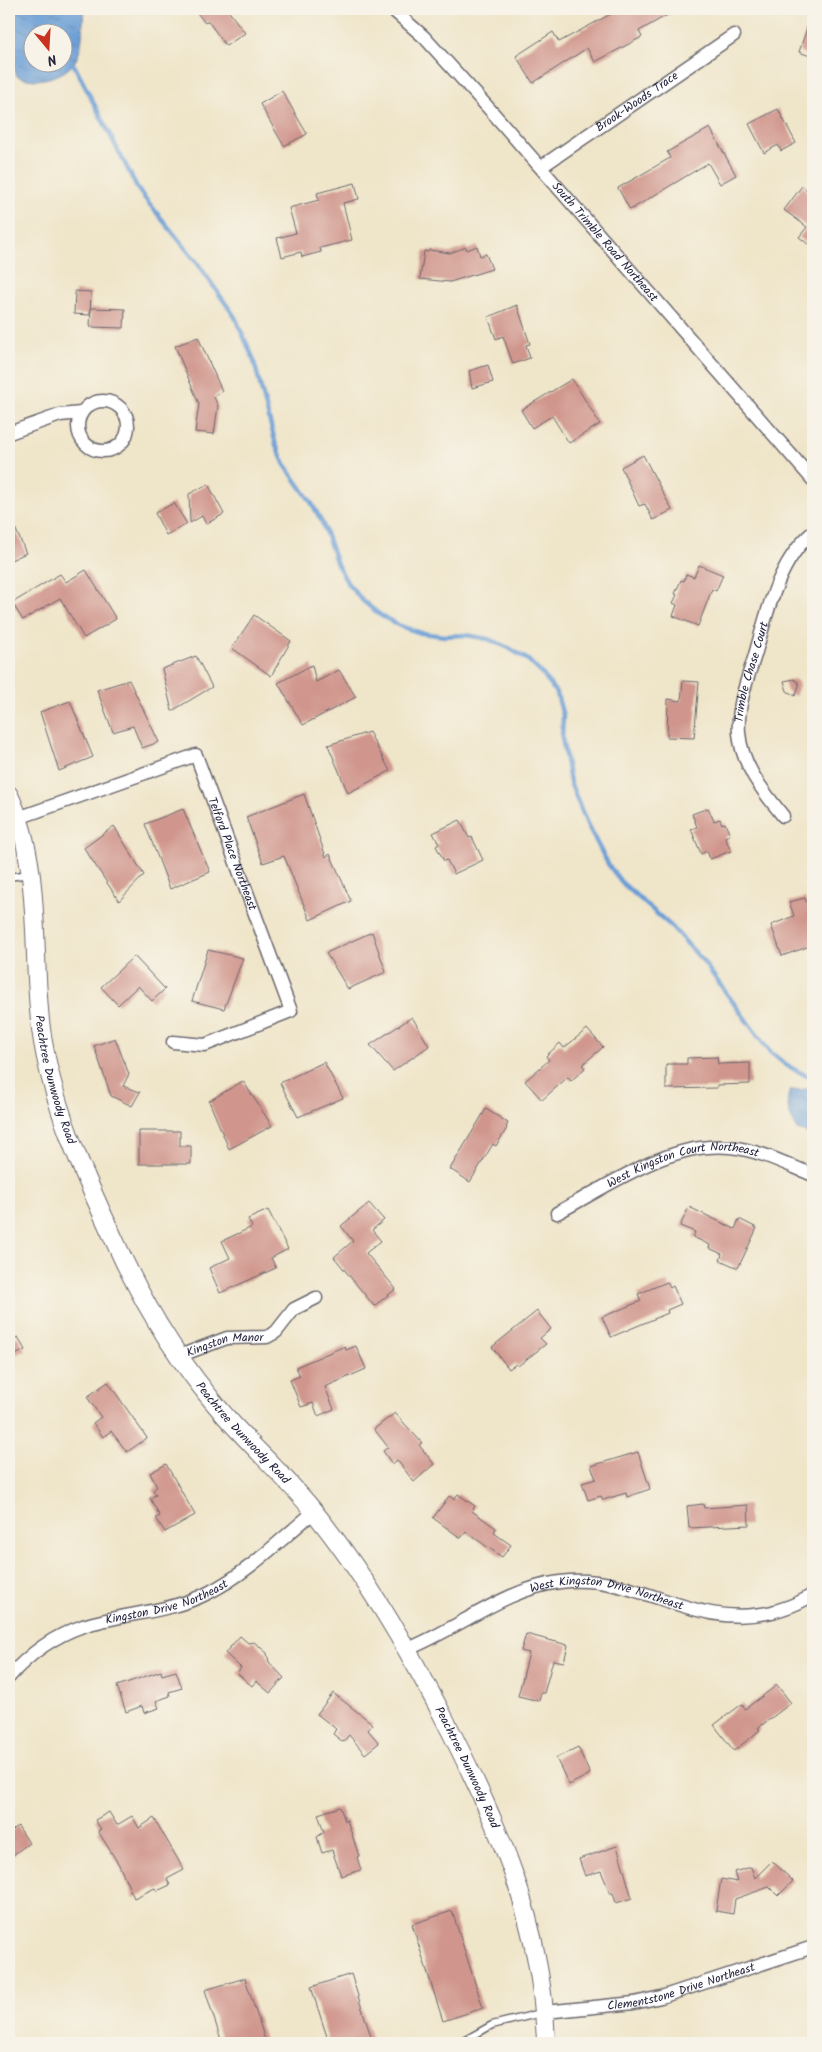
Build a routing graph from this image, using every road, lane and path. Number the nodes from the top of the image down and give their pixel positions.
1 (392, 9) edge
2 (734, 35) dead end
3 (541, 167) junction
4 (81, 413) junction
5 (9, 433) edge
6 (813, 480) edge
7 (813, 532) edge
8 (9, 795) edge
9 (783, 816) dead end
10 (18, 818) junction
11 (30, 874) junction
12 (9, 878) edge
13 (173, 1042) dead end
14 (813, 1174) edge
15 (557, 1213) dead end
16 (316, 1298) dead end
17 (180, 1356) junction
18 (314, 1512) junction
19 (813, 1594) edge
20 (408, 1649) junction
21 (9, 1677) edge
22 (813, 1947) edge
23 (545, 2012) junction
24 (460, 2043) edge
25 (546, 2043) edge

1 - 3 street, South Trimble Road Northeast
2 - 3 street, Brook-Woods Trace
3 - 6 street, South Trimble Road Northeast
4 - 4 street
4 - 5 street
7 - 9 street, Trimble Chase Court
8 - 10 main road, Peachtree Dunwoody Road
10 - 11 main road, Peachtree Dunwoody Road
10 - 13 street, Telford Place Northeast
11 - 12 lane
11 - 17 main road, Peachtree Dunwoody Road
14 - 15 street, West Kingston Court Northeast
16 - 17 street, Kingston Manor
17 - 18 main road, Peachtree Dunwoody Road
18 - 20 main road, Peachtree Dunwoody Road
18 - 21 street, Kingston Drive Northeast
19 - 20 street, West Kingston Drive Northeast
20 - 23 main road, Peachtree Dunwoody Road
22 - 23 street, Clementstone Drive Northeast
23 - 24 lane
23 - 25 main road, Peachtree Dunwoody Road

